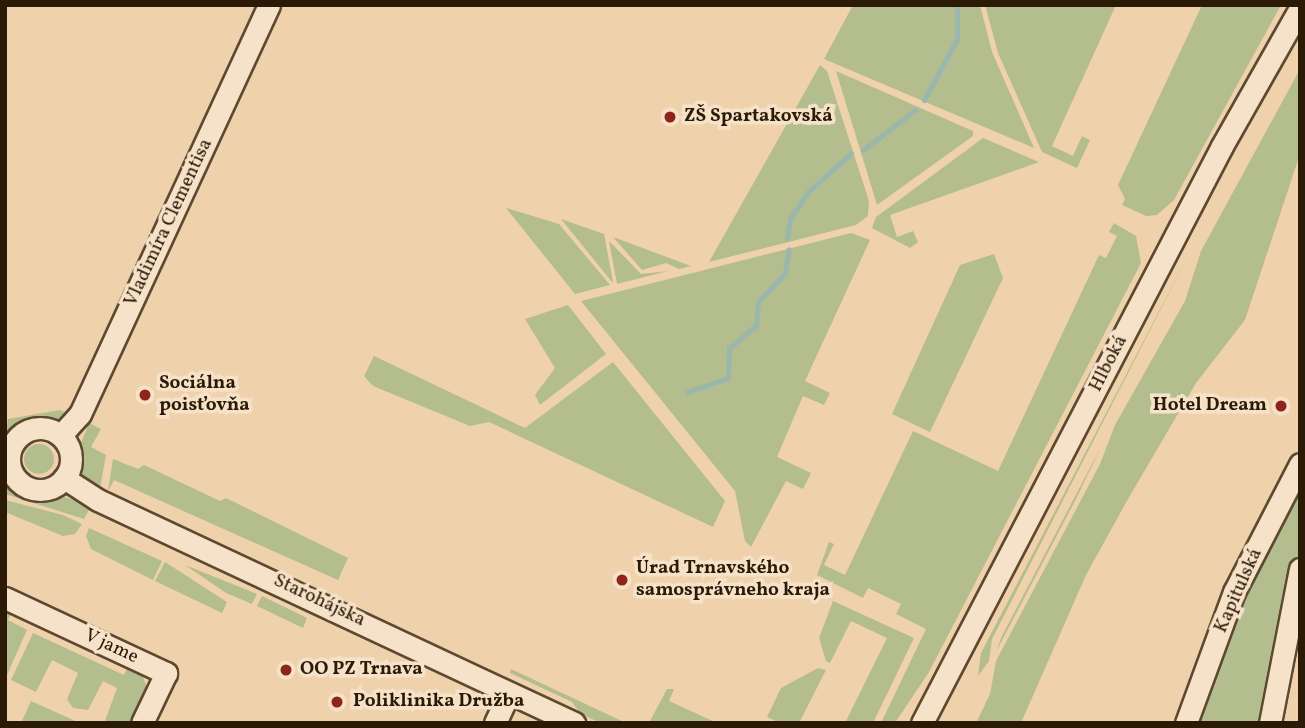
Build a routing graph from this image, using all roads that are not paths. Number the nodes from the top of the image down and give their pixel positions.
1 (269, 5) edge
2 (1300, 8) edge
3 (61, 435) junction
4 (7, 461) edge
5 (1300, 464) edge
6 (64, 478) junction
7 (1300, 569) edge
8 (5, 598) edge
9 (509, 693) junction
10 (142, 723) edge
11 (495, 723) edge
12 (574, 723) edge
13 (922, 723) edge
14 (1186, 723) edge
15 (1270, 723) edge

1 - 3 street, Vladimíra Clementisa
2 - 13 street, Hlboká
3 - 4 street
3 - 6 street
4 - 6 street
5 - 14 street, Kapitulská
6 - 9 street, Starohájska
7 - 15 street
8 - 10 street, V jame
9 - 11 street
9 - 12 street, Starohájska

